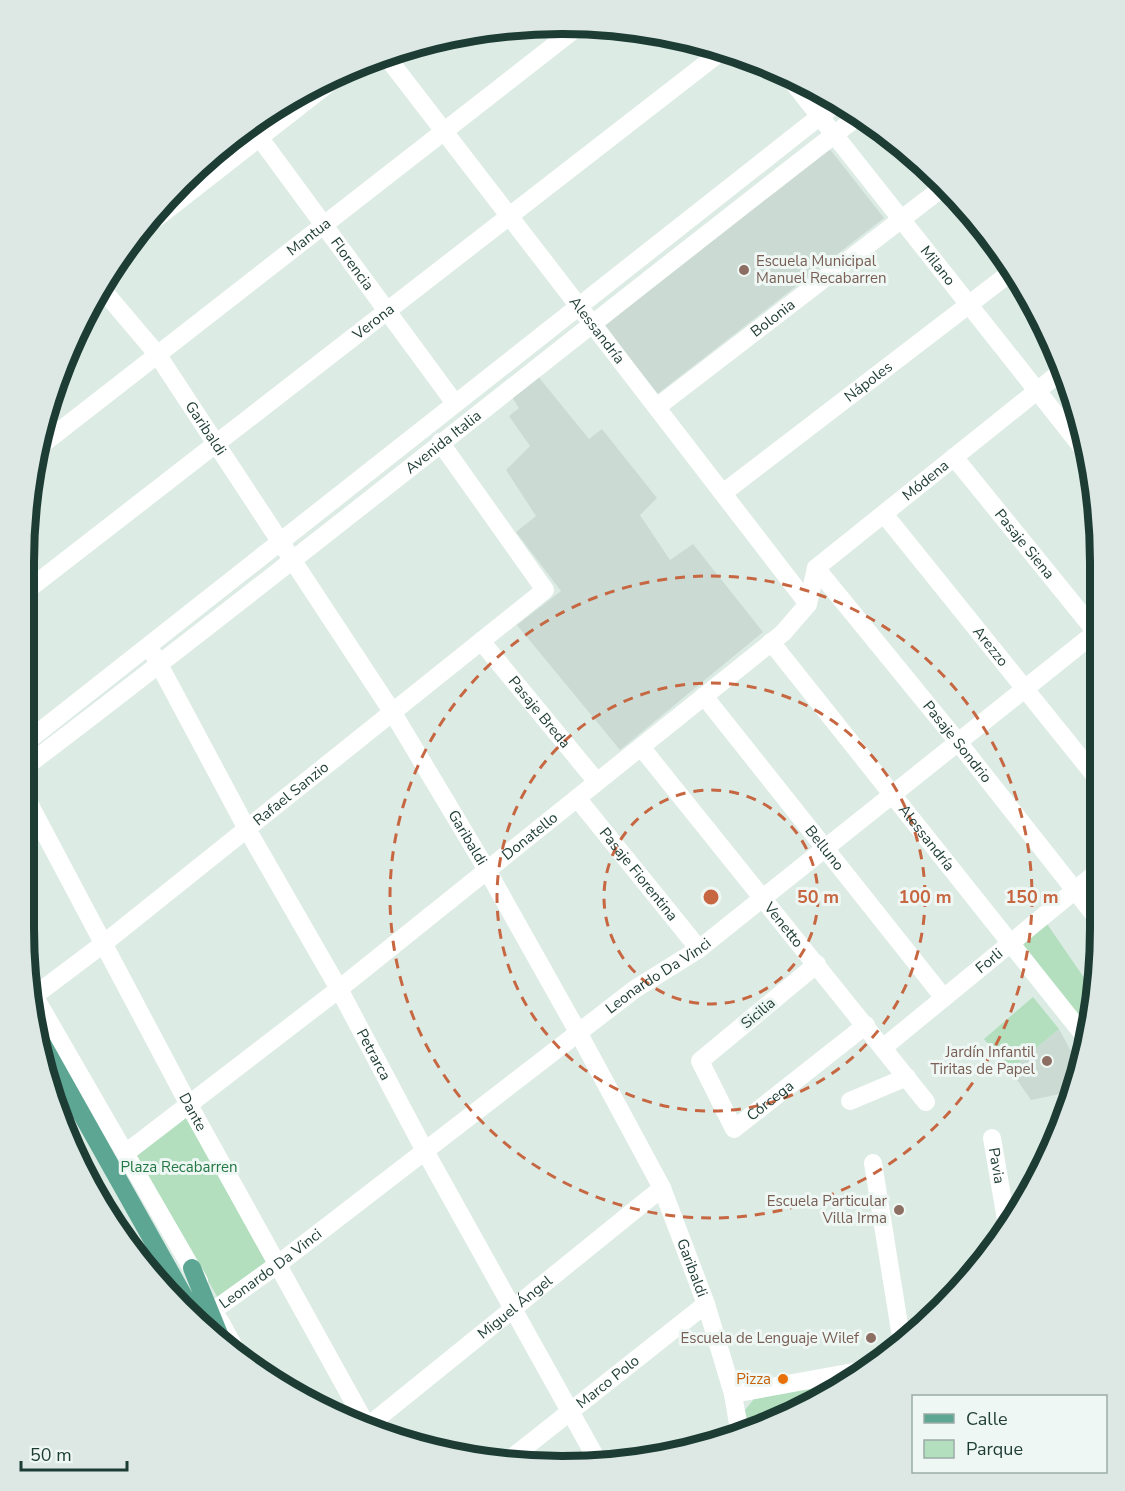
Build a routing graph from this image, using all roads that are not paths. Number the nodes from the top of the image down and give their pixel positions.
1 (568, 34) edge
2 (714, 57) edge
3 (392, 63) edge
4 (799, 90) edge
5 (831, 108) edge
6 (819, 117) junction
7 (852, 121) edge
8 (444, 131) junction
9 (256, 133) edge
10 (833, 136) junction
11 (241, 144) edge
12 (195, 184) edge
13 (938, 191) edge
14 (509, 216) junction
15 (900, 220) junction
16 (324, 225) junction
17 (1006, 276) edge
18 (107, 294) edge
19 (578, 305) junction
20 (969, 306) junction
21 (387, 310) junction
22 (591, 322) junction
23 (157, 354) junction
24 (1056, 376) edge
25 (1036, 391) junction
26 (454, 402) junction
27 (657, 407) junction
28 (49, 439) edge
29 (1076, 441) edge
30 (441, 442) junction
31 (216, 443) junction
32 (954, 457) junction
33 (723, 493) junction
34 (884, 514) junction
35 (280, 539) junction
36 (294, 560) junction
37 (816, 568) junction
38 (34, 585) edge
39 (808, 604) junction
40 (1090, 625) edge
41 (1090, 637) edge
42 (481, 641) junction
43 (771, 642) junction
44 (148, 645) junction
45 (161, 664) junction
46 (1025, 689) junction
47 (704, 696) junction
48 (393, 713) junction
49 (34, 736) edge
50 (958, 742) junction
51 (641, 747) junction
52 (34, 760) edge
53 (1090, 770) edge
54 (597, 782) junction
55 (893, 794) junction
56 (577, 798) junction
57 (34, 813) edge
58 (247, 828) junction
59 (824, 849) junction
60 (487, 870) junction
61 (1090, 878) edge
62 (1075, 890) junction
63 (762, 898) junction
64 (1090, 909) edge
65 (1010, 943) junction
66 (103, 944) junction
67 (699, 949) junction
68 (817, 964) junction
69 (339, 989) junction
70 (38, 990) edge
71 (944, 998) junction
72 (41, 1007) edge
73 (866, 1025) junction
74 (1080, 1031) edge
75 (578, 1032) junction
76 (884, 1047) junction
77 (51, 1059) edge
78 (700, 1061) joint
79 (907, 1077) junction
80 (850, 1101) dead end
81 (926, 1102) dead end
82 (189, 1105) junction
83 (992, 1138) dead end
84 (425, 1151) junction
85 (127, 1152) junction
86 (873, 1163) dead end
87 (662, 1188) junction
88 (1005, 1216) edge
89 (278, 1265) junction
90 (192, 1268) junction
91 (184, 1297) edge
92 (706, 1304) junction
93 (214, 1310) junction
94 (513, 1310) junction
95 (216, 1327) edge
96 (900, 1334) edge
97 (229, 1337) edge
98 (848, 1373) edge
99 (733, 1394) junction
100 (570, 1412) junction
101 (362, 1417) edge
102 (373, 1421) edge
103 (738, 1426) edge
104 (517, 1454) edge
105 (594, 1455) edge

1 - 8 street, Mantua
2 - 14 street, Verona
3 - 8 street, Alessandría
4 - 6 street, Milano
5 - 6 street, Avenida Italia
6 - 10 street, Milano
6 - 19 street, Avenida Italia
7 - 10 street, Avenida Italia
8 - 14 street, Alessandría
8 - 16 street, Mantua
9 - 16 street, Florencia
10 - 15 street, Milano
10 - 22 street, Avenida Italia
11 - 12 street
13 - 15 street, Bolonia
14 - 19 street, Alessandría
14 - 21 street, Verona
15 - 20 street, Milano
15 - 27 street, Bolonia
16 - 21 street, Florencia
16 - 23 street, Mantua
17 - 20 street, Nápoles
18 - 23 street, Garibaldi
19 - 22 street, Alessandría
19 - 26 street, Avenida Italia
20 - 25 street, Milano
20 - 33 street, Nápoles
21 - 26 street, Florencia
21 - 31 street, Verona
22 - 27 street, Alessandría
22 - 30 street, Avenida Italia
23 - 28 street, Mantua
23 - 31 street, Garibaldi
24 - 25 street, Módena
25 - 29 street, Milano
25 - 32 street, Módena
26 - 35 street, Avenida Italia
27 - 33 street, Alessandría
30 - 36 street, Avenida Italia
30 - 42 street, Rafael Sanzio
31 - 35 street, Garibaldi
31 - 38 street, Verona
32 - 34 street, Módena
32 - 40 street, Pasaje Siena
33 - 39 street, Alessandría
34 - 37 street, Módena
34 - 46 street, Arezzo
35 - 36 street, Garibaldi
35 - 44 street, Avenida Italia
36 - 45 street, Avenida Italia
36 - 48 street, Garibaldi
37 - 39 street
37 - 50 street, Pasaje Sondrio
39 - 43 street, Donatello
41 - 46 street, Leonardo Da Vinci
42 - 48 street, Rafael Sanzio
42 - 54 street, Pasaje Breda
43 - 47 street, Donatello
43 - 55 street, Alessandría
44 - 45 street, Petrarca
44 - 49 street, Avenida Italia
45 - 52 street, Avenida Italia
45 - 58 street, Petrarca
46 - 50 street, Leonardo Da Vinci
46 - 53 street, Arezzo
47 - 51 street, Donatello
47 - 59 street, Belluno
48 - 58 street, Rafael Sanzio
48 - 60 street, Garibaldi
50 - 55 street, Leonardo Da Vinci
50 - 62 street, Pasaje Sondrio
51 - 54 street, Donatello
51 - 63 street, Venetto
54 - 56 street, Donatello
55 - 59 street, Leonardo Da Vinci
55 - 65 street, Alessandría
56 - 60 street, Donatello
56 - 67 street, Pasaje Fiorentina
57 - 66 street, Dante
58 - 66 street, Rafael Sanzio
58 - 69 street, Petrarca
59 - 63 street, Leonardo Da Vinci
59 - 71 street, Belluno
60 - 69 street, Donatello
60 - 75 street, Garibaldi
61 - 62 street, Forli
62 - 64 street, Pasaje Sondrio
62 - 65 street, Forli
63 - 67 street, Leonardo Da Vinci
63 - 68 street, Venetto
65 - 71 street, Forli
65 - 74 street, Alessandría
66 - 70 street, Rafael Sanzio
66 - 82 street, Dante
67 - 75 street, Leonardo Da Vinci
68 - 73 street, Venetto
68 - 78 street, Sicilia
69 - 82 street, Donatello
69 - 84 street, Petrarca
71 - 76 street, Forli
72 - 85 street
73 - 76 street, Venetto
73 - 78 street, Córcega
75 - 84 street, Leonardo Da Vinci
75 - 87 street, Garibaldi
76 - 79 street, Venetto
77 - 91 main road
79 - 80 street
79 - 81 street, Venetto
82 - 85 street
82 - 89 street, Dante
83 - 88 street, Pavia
84 - 89 street, Leonardo Da Vinci
84 - 94 street, Petrarca
85 - 90 street
86 - 96 street
87 - 92 street, Garibaldi
87 - 94 street, Miguel Ángel
89 - 93 street, Leonardo Da Vinci
89 - 101 street, Dante
90 - 93 street
90 - 95 main road
92 - 99 street, Garibaldi
92 - 100 street, Marco Polo
93 - 97 street
94 - 100 street, Petrarca
94 - 102 street, Miguel Ángel
98 - 99 street
99 - 103 street, Garibaldi
100 - 104 street, Marco Polo
100 - 105 street, Petrarca

